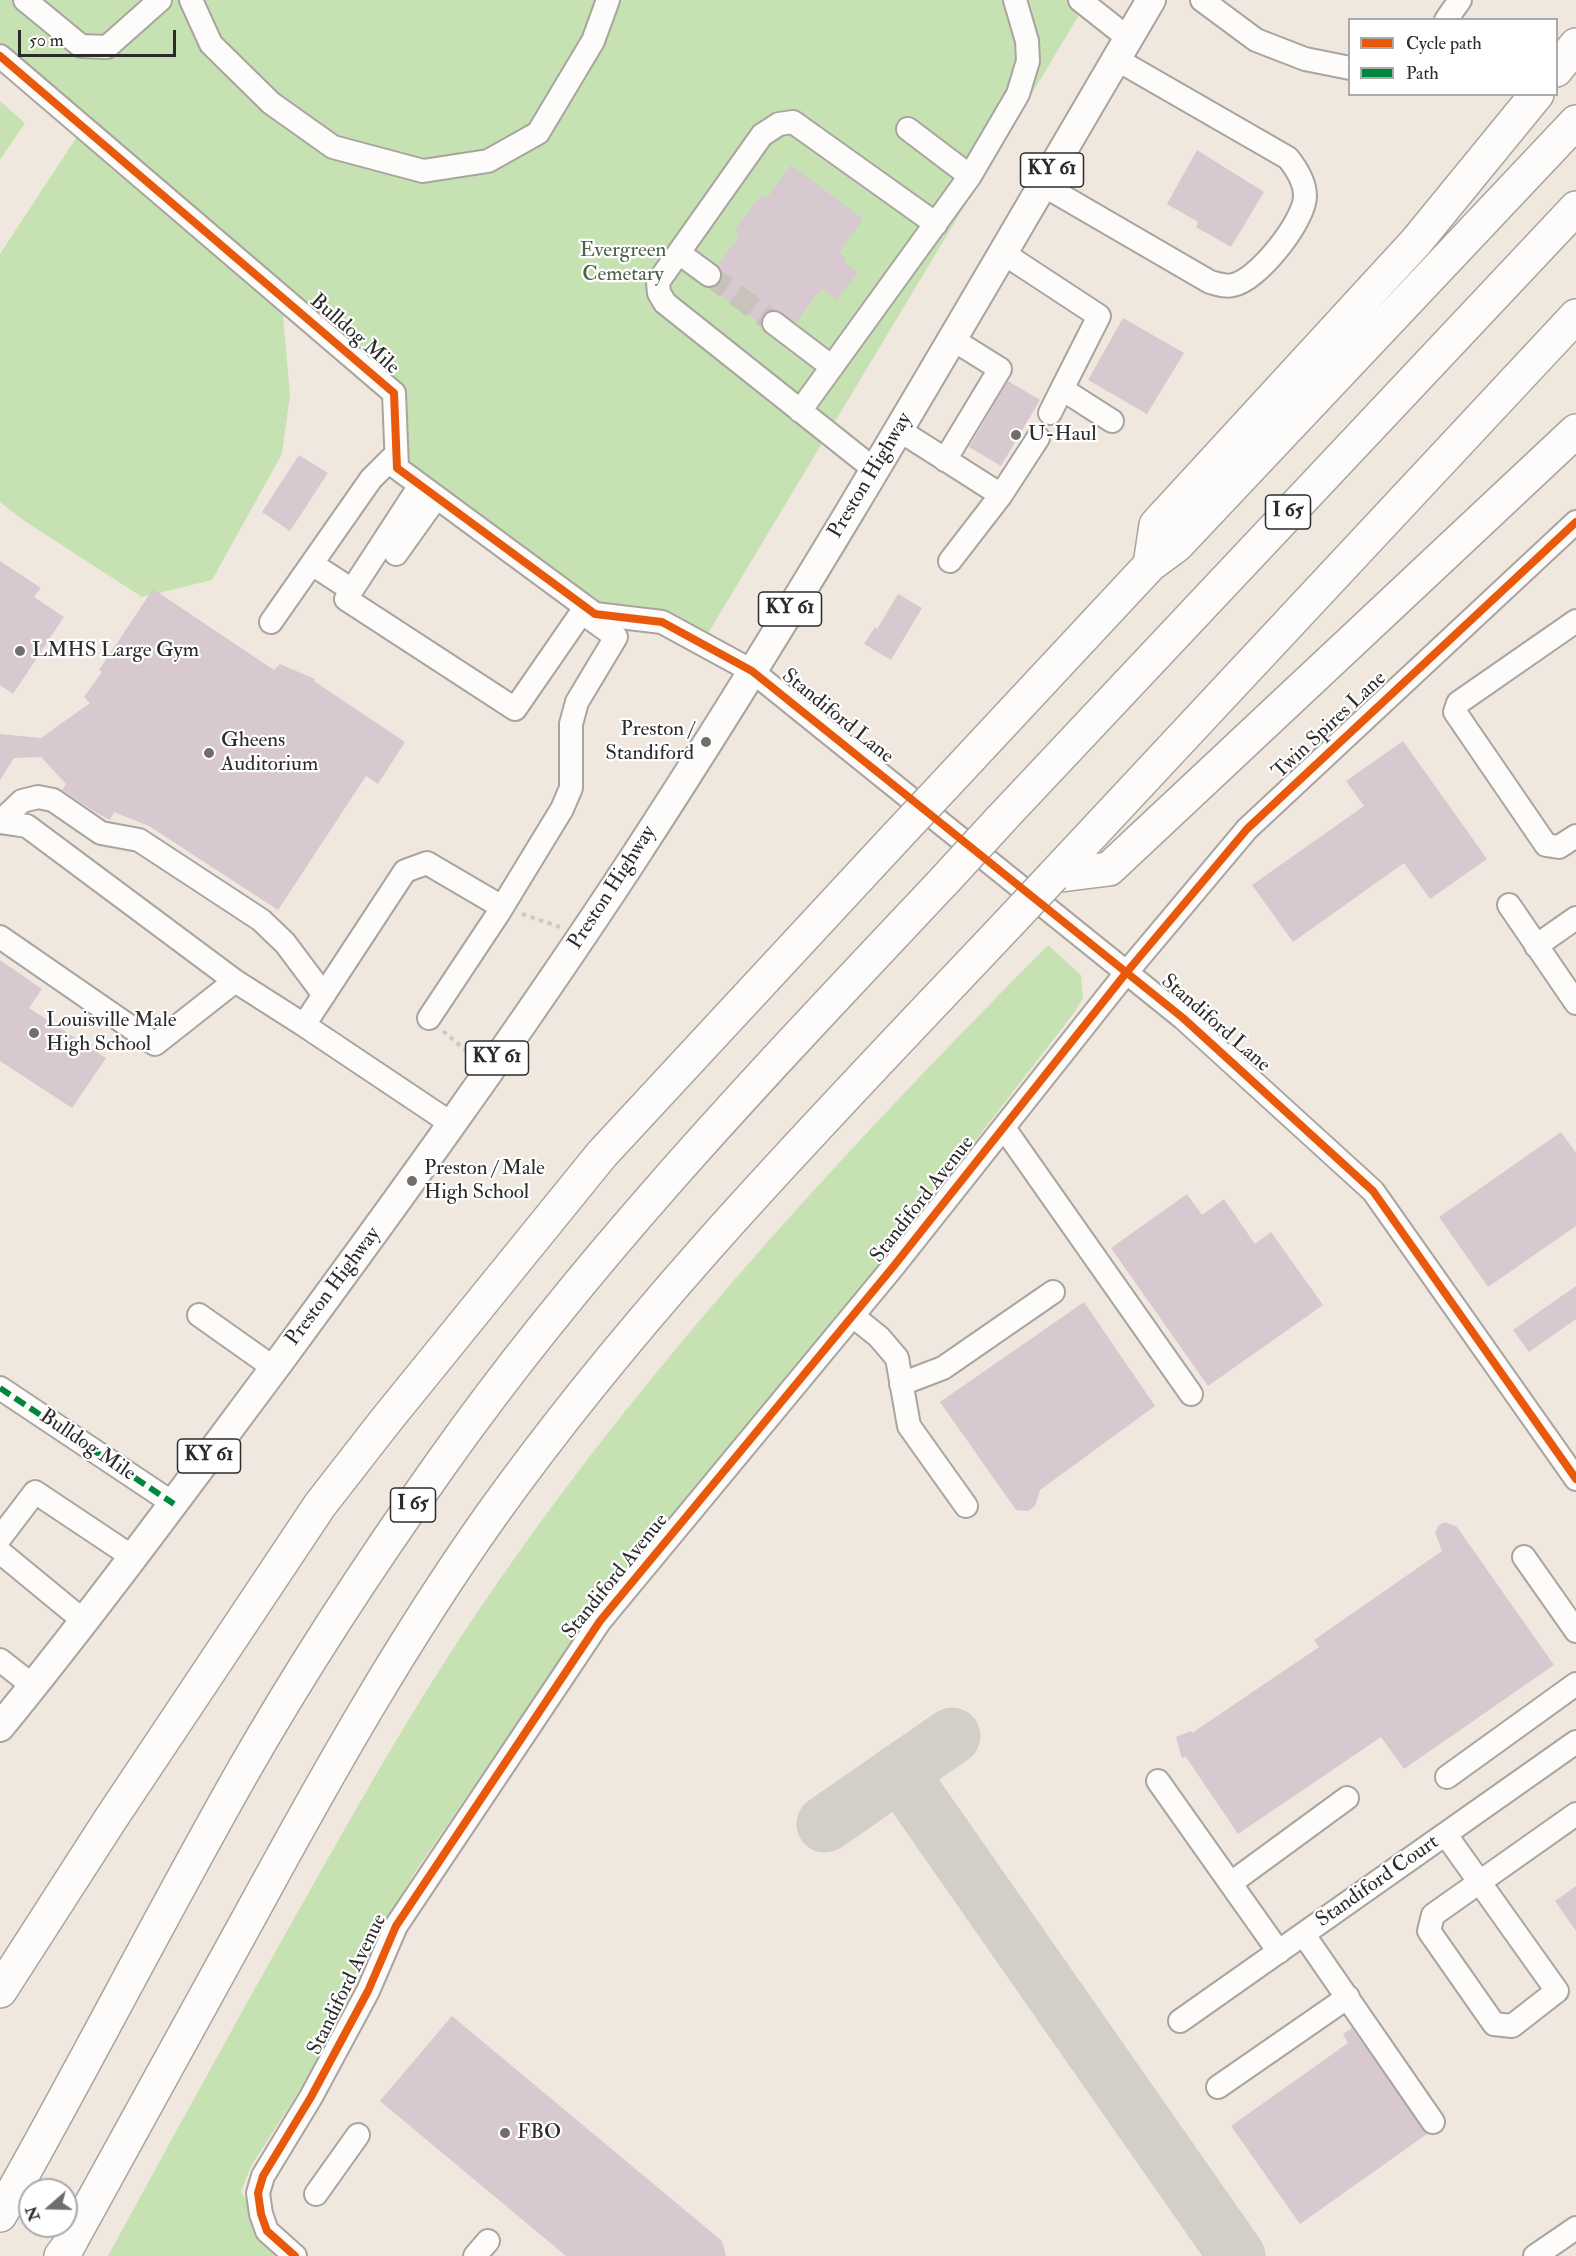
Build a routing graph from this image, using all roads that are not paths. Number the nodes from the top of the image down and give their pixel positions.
1 (25, 0) edge
2 (160, 0) edge
3 (190, 0) edge
4 (608, 0) edge
5 (1015, 0) edge
6 (1080, 0) edge
7 (1151, 0) edge
8 (1202, 0) edge
9 (1460, 0) edge
10 (1447, 18) edge
11 (1576, 45) edge
12 (1122, 49) junction
13 (0, 56) edge
14 (1348, 68) edge
15 (1558, 68) edge
16 (1535, 96) edge
17 (1576, 122) edge
18 (908, 129) dead end
19 (970, 176) junction
20 (1043, 184) junction
21 (1576, 208) edge
22 (936, 224) junction
23 (679, 253) junction
24 (1003, 253) junction
25 (709, 275) tunnel mouth
26 (1576, 315) edge
27 (774, 323) tunnel mouth
28 (952, 339) junction
29 (832, 367) junction
30 (1062, 389) junction
31 (800, 411) junction
32 (1050, 414) dead end
33 (1112, 422) dead end
34 (899, 430) junction
35 (1576, 431) edge
36 (1038, 438) dead end
37 (945, 460) junction
38 (396, 462) junction
39 (876, 470) junction
40 (1001, 495) junction
41 (423, 499) junction
42 (1576, 522) edge
43 (396, 554) dead end
44 (950, 561) dead end
45 (312, 564) junction
46 (1150, 565) junction
47 (352, 590) junction
48 (582, 612) junction
49 (1576, 621) edge
50 (272, 622) dead end
51 (662, 622) junction
52 (616, 637) junction
53 (752, 670) junction
54 (0, 821) edge
55 (1576, 836) edge
56 (1053, 876) junction
57 (1509, 905) dead end
58 (502, 907) junction
59 (1576, 918) edge
60 (0, 937) edge
61 (1536, 946) junction
62 (1126, 973) junction
63 (235, 981) junction
64 (324, 995) junction
65 (1576, 1003) edge
66 (429, 1018) road end
67 (304, 1025) junction
68 (452, 1124) junction
69 (1004, 1128) junction
70 (1053, 1292) dead end
71 (199, 1315) dead end
72 (853, 1316) junction
73 (274, 1368) junction
74 (902, 1383) junction
75 (0, 1388) edge
76 (1191, 1394) dead end
77 (1576, 1479) edge
78 (174, 1504) junction
79 (966, 1506) dead end
80 (0, 1538) edge
81 (0, 1552) edge
82 (1524, 1557) dead end
83 (134, 1558) junction
84 (85, 1622) junction
85 (1576, 1631) edge
86 (0, 1660) edge
87 (1576, 1684) edge
88 (33, 1686) junction
89 (0, 1727) edge
90 (1576, 1742) edge
91 (1447, 1777) dead end
92 (1158, 1781) dead end
93 (1347, 1798) dead end
94 (1576, 1814) edge
95 (1446, 1835) junction
96 (1480, 1882) junction
97 (1231, 1883) junction
98 (1304, 1935) junction
99 (1279, 1952) junction
100 (0, 1992) edge
101 (1348, 1997) junction
102 (1180, 2021) dead end
103 (1218, 2087) dead end
104 (1433, 2122) dead end
105 (358, 2136) dead end
106 (316, 2194) dead end
107 (0, 2215) edge
108 (1576, 2228) edge
109 (65, 2253) edge
110 (295, 2256) edge
111 (1535, 2256) edge

1 - 2 street
3 - 4 street
5 - 19 street
6 - 12 street
7 - 12 main road, Preston Highway / KY 61
8 - 14 street
9 - 10 street
11 - 15 highway
12 - 20 main road, Preston Highway / KY 61
12 - 20 street
13 - 38 street, Bulldog Mile
16 - 46 highway
17 - 46 highway
18 - 19 street
19 - 22 street
20 - 24 main road, Preston Highway / KY 61
21 - 107 highway, I 65, bridge
22 - 23 street
22 - 29 street
23 - 25 street
23 - 31 street
24 - 28 main road, Preston Highway / KY 61
24 - 30 street
26 - 56 highway
27 - 29 street
28 - 34 main road, Preston Highway / KY 61
28 - 37 street
29 - 31 street
30 - 32 street
30 - 33 street
31 - 39 street
34 - 37 street
34 - 39 main road, Preston Highway / KY 61
35 - 56 highway
36 - 40 street
37 - 40 street
38 - 41 street
38 - 45 street
38 - 51 street
39 - 53 main road, Preston Highway / KY 61
40 - 44 street
41 - 43 street
41 - 47 street
41 - 48 street
42 - 62 street, Twin Spires Lane
45 - 47 street
45 - 50 street
46 - 100 highway, bridge
47 - 48 street
48 - 52 street
49 - 55 street
51 - 52 street
51 - 53 street
52 - 58 street
53 - 62 street, Standiford Lane
53 - 68 main road, Preston Highway / KY 61
54 - 63 street
54 - 64 street
56 - 109 highway, bridge
57 - 61 street
58 - 64 street
58 - 66 street
59 - 61 street
60 - 63 street
61 - 65 street
62 - 69 street, Standiford Avenue
62 - 77 street, Standiford Lane
63 - 67 street
64 - 67 street
67 - 68 street
68 - 73 main road, Preston Highway / KY 61
69 - 72 street, Standiford Avenue
69 - 76 street
70 - 74 street
71 - 73 street
72 - 74 street
72 - 110 street, Standiford Avenue
73 - 78 main road, Preston Highway / KY 61
74 - 79 street
75 - 78 street, Bulldog Mile
78 - 83 main road, Preston Highway / KY 61
80 - 83 street
81 - 84 street
82 - 85 street
83 - 84 main road, Preston Highway / KY 61
84 - 88 main road, Preston Highway / KY 61
86 - 88 street
87 - 91 street
88 - 89 main road, Preston Highway / KY 61
90 - 95 street, Standiford Court
92 - 97 street
93 - 97 street
94 - 96 street
95 - 96 street
95 - 98 street, Standiford Court
96 - 96 street
97 - 99 street
98 - 99 street, Standiford Court
98 - 101 street
99 - 102 street, Standiford Court
101 - 103 street
101 - 104 street
105 - 106 street
108 - 111 street

